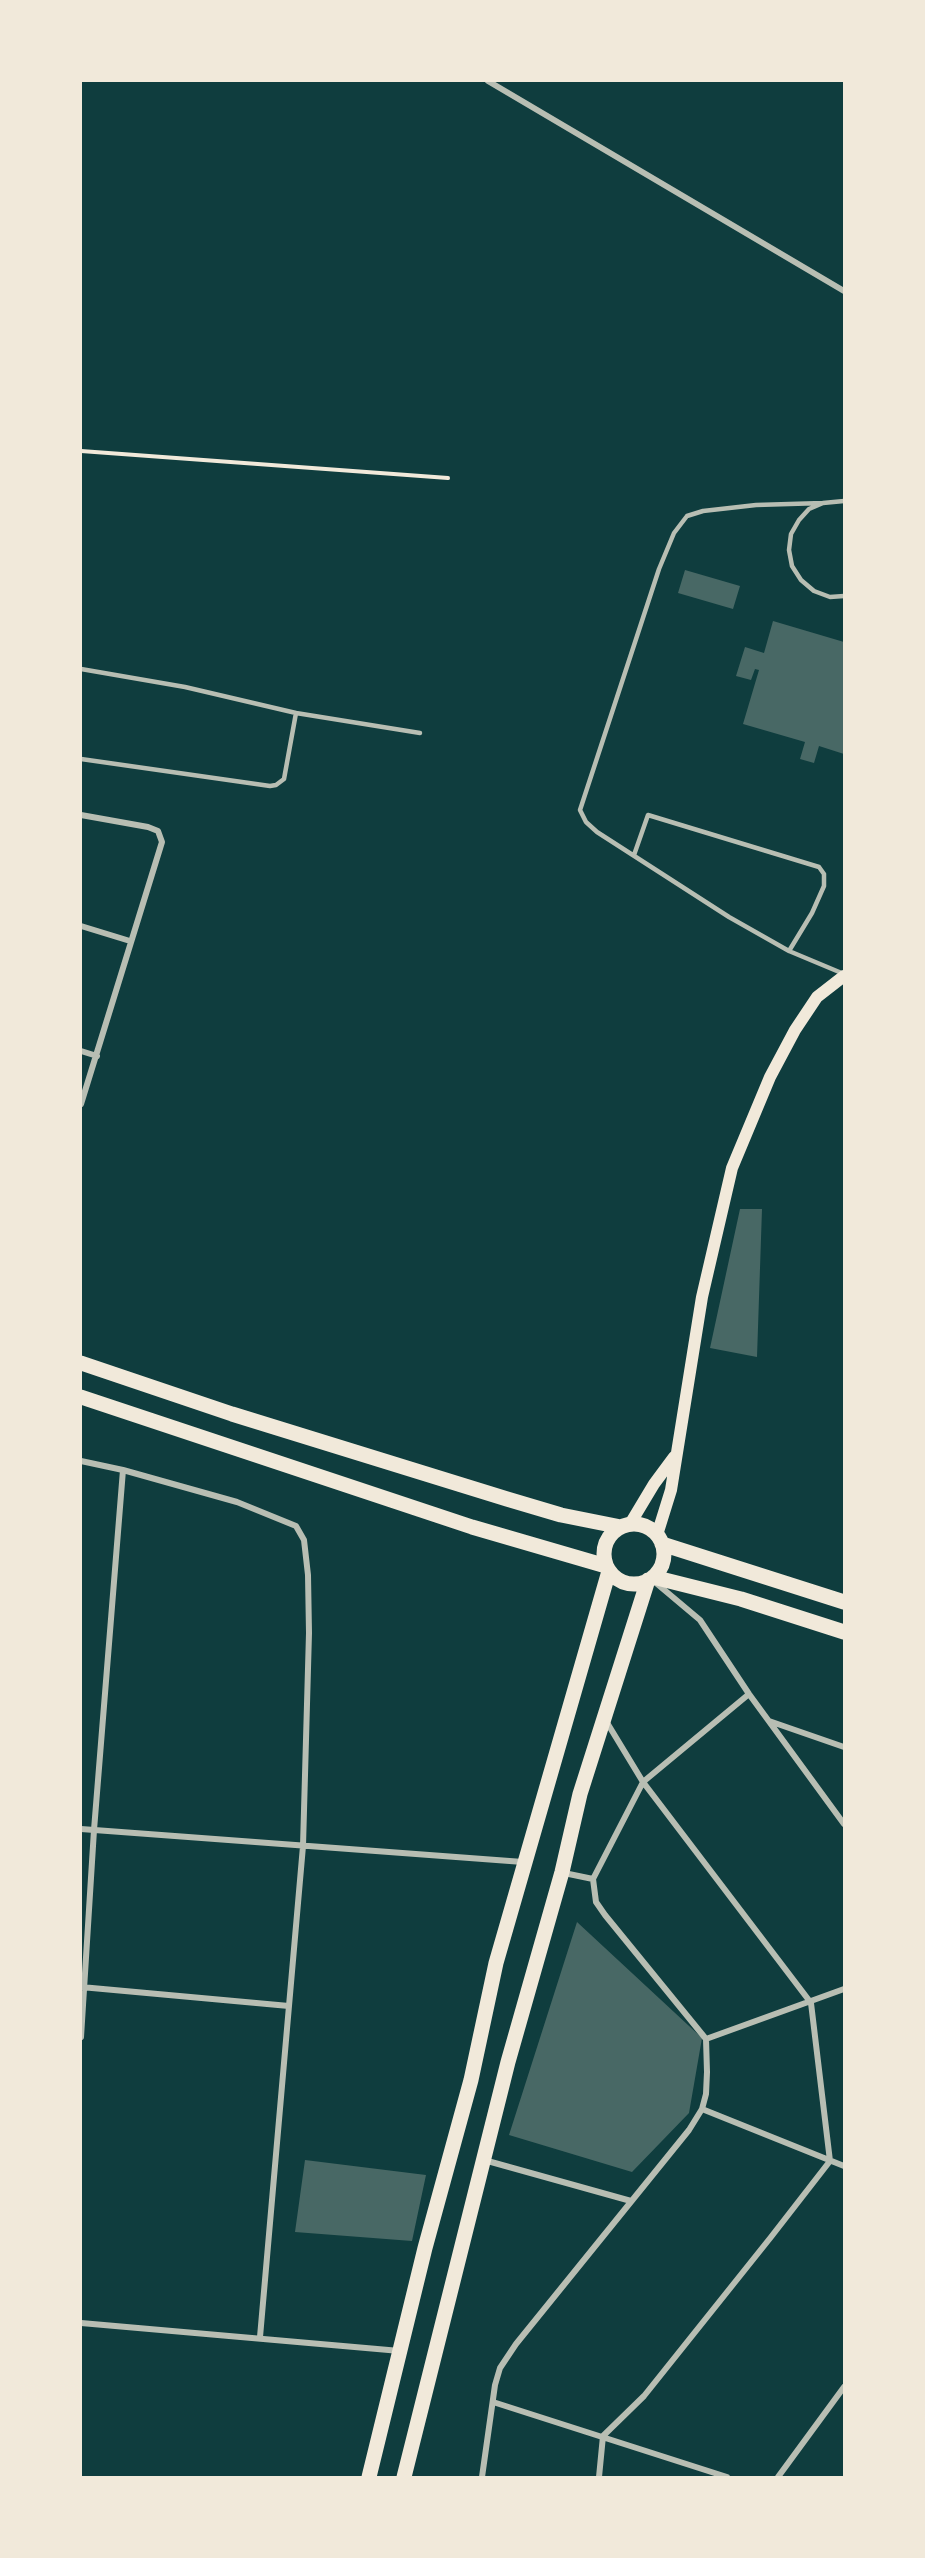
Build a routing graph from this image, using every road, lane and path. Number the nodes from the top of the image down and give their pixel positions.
1 (488, 81) edge
2 (844, 291) edge
3 (81, 451) edge
4 (448, 478) dead end
5 (844, 501) edge
6 (823, 503) junction
7 (844, 596) edge
8 (81, 669) edge
9 (296, 713) junction
10 (420, 733) dead end
11 (81, 759) edge
12 (81, 815) edge
13 (634, 855) junction
14 (81, 926) edge
15 (130, 941) junction
16 (789, 951) junction
17 (844, 975) edge
18 (81, 1051) edge
19 (97, 1056) junction
20 (81, 1104) edge
21 (81, 1363) edge
22 (81, 1397) edge
23 (675, 1456) junction
24 (81, 1461) edge
25 (123, 1470) junction
26 (625, 1526) junction
27 (659, 1539) junction
28 (608, 1569) junction
29 (651, 1579) junction
30 (844, 1602) edge
31 (844, 1632) edge
32 (749, 1694) junction
33 (604, 1718) junction
34 (769, 1721) junction
35 (844, 1747) edge
36 (643, 1782) junction
37 (844, 1824) edge
38 (81, 1829) edge
39 (94, 1830) junction
40 (303, 1846) junction
41 (526, 1862) junction
42 (562, 1872) junction
43 (592, 1879) junction
44 (83, 1987) edge
45 (844, 1989) edge
46 (811, 2003) junction
47 (289, 2006) junction
48 (81, 2037) edge
49 (706, 2039) junction
50 (702, 2109) junction
51 (484, 2160) junction
52 (830, 2160) junction
53 (844, 2166) edge
54 (631, 2201) junction
55 (81, 2323) edge
56 (260, 2337) junction
57 (401, 2350) junction
58 (844, 2387) edge
59 (493, 2402) junction
60 (603, 2436) junction
61 (369, 2477) edge
62 (404, 2477) edge
63 (482, 2477) edge
64 (599, 2477) edge
65 (727, 2477) edge
66 (778, 2477) edge

1 - 2 street
3 - 4 path
5 - 6 lane
6 - 7 lane
6 - 13 lane
8 - 9 lane
9 - 10 lane
9 - 11 lane
12 - 15 street
13 - 16 lane
13 - 16 lane
14 - 15 street
15 - 19 street
16 - 17 lane
17 - 23 main road
18 - 19 street
19 - 20 street
21 - 26 main road
22 - 28 main road
23 - 26 main road
23 - 27 main road
24 - 25 street
25 - 39 street
25 - 40 street
26 - 27 main road
26 - 28 main road
27 - 29 main road
27 - 30 main road
28 - 29 main road
28 - 41 main road
29 - 31 main road
29 - 32 street
29 - 33 main road
32 - 34 street
32 - 36 street
33 - 36 street
33 - 42 main road
34 - 35 street
34 - 37 street
36 - 43 street
36 - 46 street
38 - 39 street
39 - 40 street
39 - 44 street
40 - 41 street
40 - 47 street
41 - 57 main road
42 - 43 street
42 - 51 main road
43 - 49 street
44 - 47 street
44 - 48 street
45 - 46 street
46 - 49 street
46 - 52 street
47 - 56 street
49 - 50 street
50 - 52 street
50 - 54 street
51 - 54 street
51 - 62 main road
52 - 53 street
52 - 60 street
54 - 59 street
55 - 56 street
56 - 57 street
57 - 61 main road
58 - 66 street
59 - 60 street
59 - 63 street
60 - 64 street
60 - 65 street

